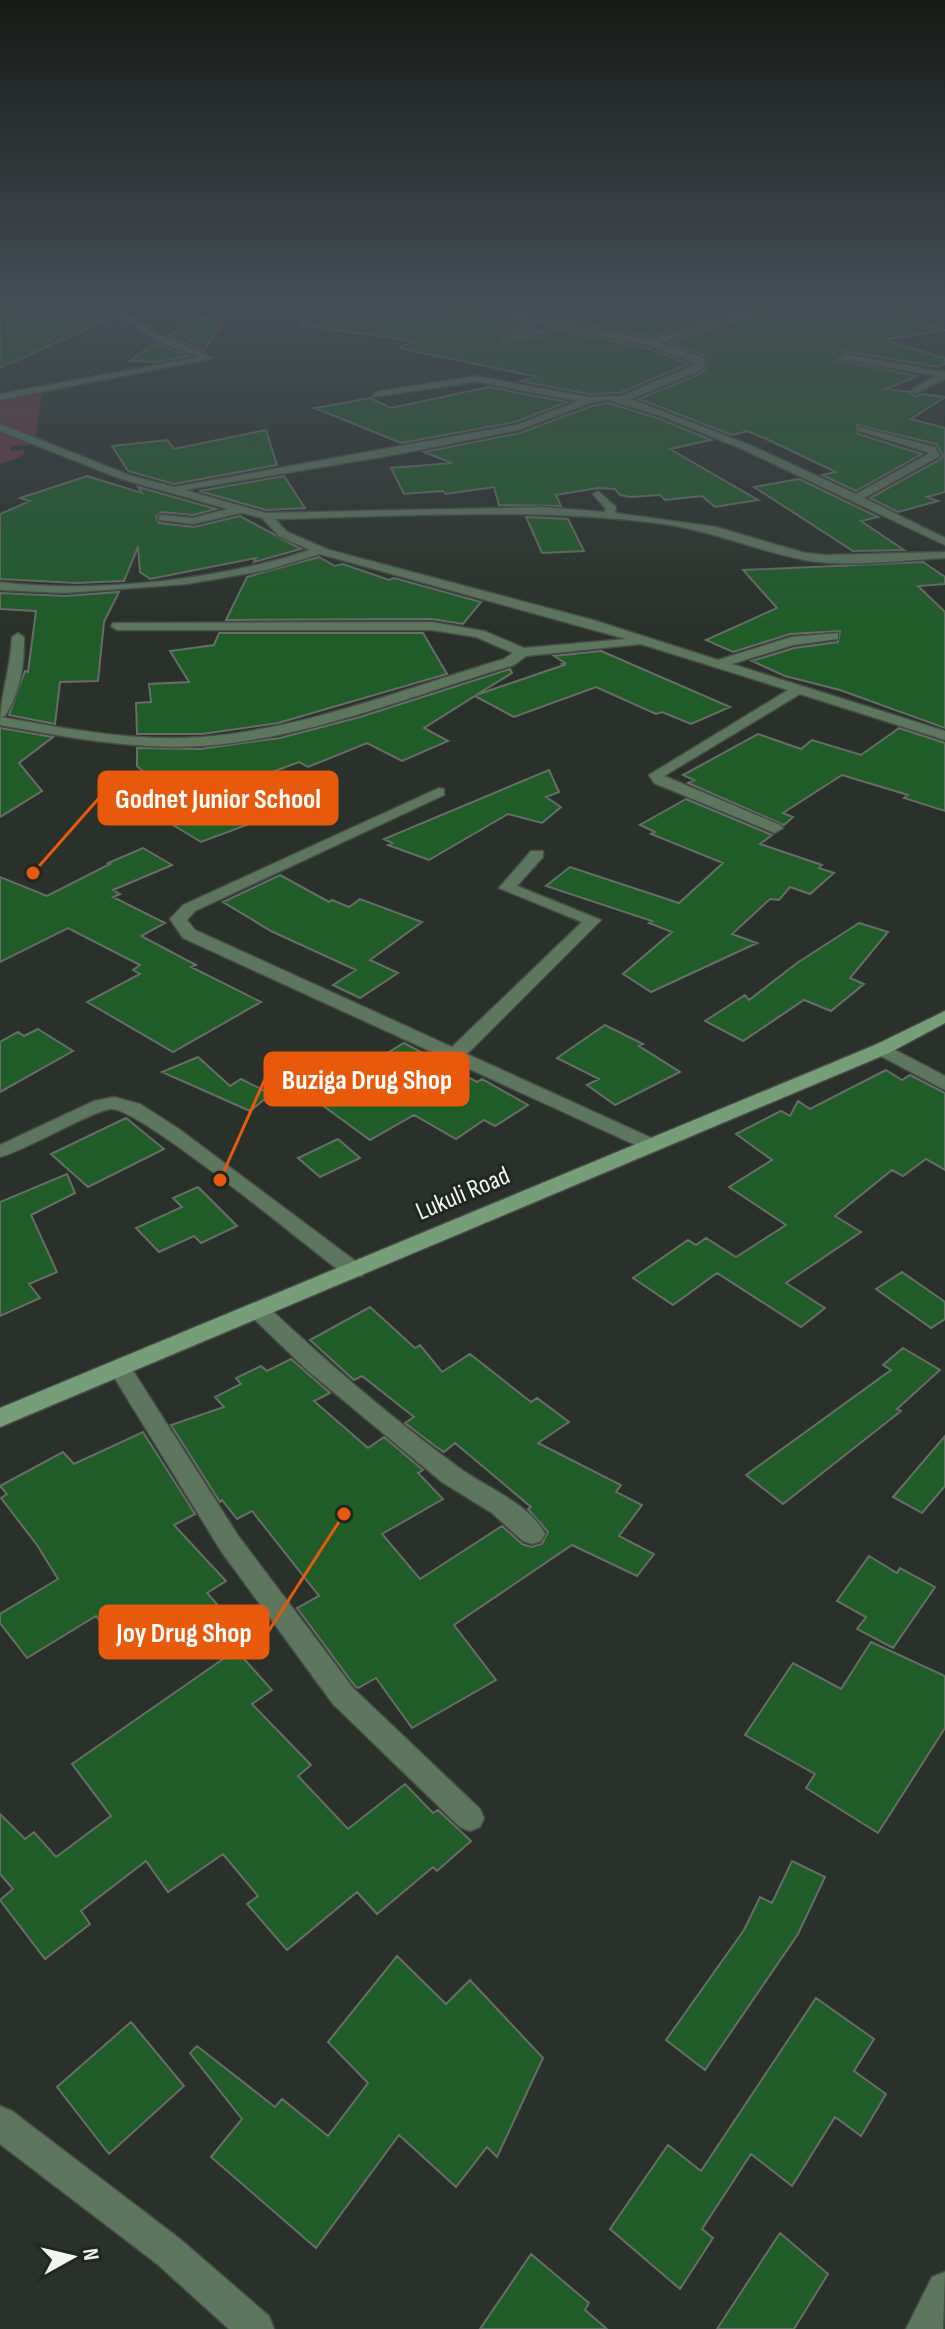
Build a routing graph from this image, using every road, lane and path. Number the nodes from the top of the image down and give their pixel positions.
1 (559, 412) edge
2 (659, 412) edge
3 (0, 427) edge
4 (863, 429) dead end
5 (175, 489) junction
6 (598, 494) dead end
7 (856, 498) junction
8 (238, 510) junction
9 (608, 515) junction
10 (266, 516) junction
11 (163, 518) dead end
12 (193, 521) junction
13 (187, 534) dead end
14 (945, 542) edge
15 (320, 550) junction
16 (945, 555) edge
17 (0, 586) edge
18 (117, 626) dead end
19 (833, 636) dead end
20 (18, 637) dead end
21 (646, 641) junction
22 (523, 652) junction
23 (718, 664) junction
24 (800, 689) junction
25 (0, 713) edge
26 (0, 721) edge
27 (945, 736) edge
28 (439, 792) dead end
29 (775, 828) dead end
30 (537, 854) dead end
31 (945, 1016) edge
32 (882, 1049) junction
33 (454, 1056) junction
34 (945, 1084) edge
35 (649, 1144) junction
36 (0, 1151) edge
37 (354, 1271) junction
38 (259, 1311) junction
39 (120, 1369) junction
40 (0, 1418) edge
41 (532, 1534) dead end
42 (470, 1818) dead end
43 (0, 2123) edge
44 (945, 2290) edge
45 (256, 2329) edge
46 (924, 2329) edge

1 - 5 street
2 - 7 street
3 - 5 street
4 - 7 street
5 - 8 street
6 - 9 street
7 - 14 street
8 - 10 street
8 - 12 street
9 - 10 street
9 - 16 street
10 - 15 street
11 - 12 street
12 - 13 street
15 - 17 street
15 - 21 street
18 - 22 street
19 - 23 street
20 - 25 street
21 - 22 street
21 - 23 street
22 - 26 street
23 - 24 street
24 - 27 street
24 - 29 street
28 - 33 street
30 - 33 street
31 - 32 street, Lukuli Road
32 - 34 street
32 - 35 street, Lukuli Road
33 - 35 street
35 - 37 street, Lukuli Road
36 - 37 street
37 - 38 street, Lukuli Road
38 - 39 street, Lukuli Road
38 - 41 street
39 - 40 street, Lukuli Road
39 - 42 street
43 - 45 street
44 - 46 street

